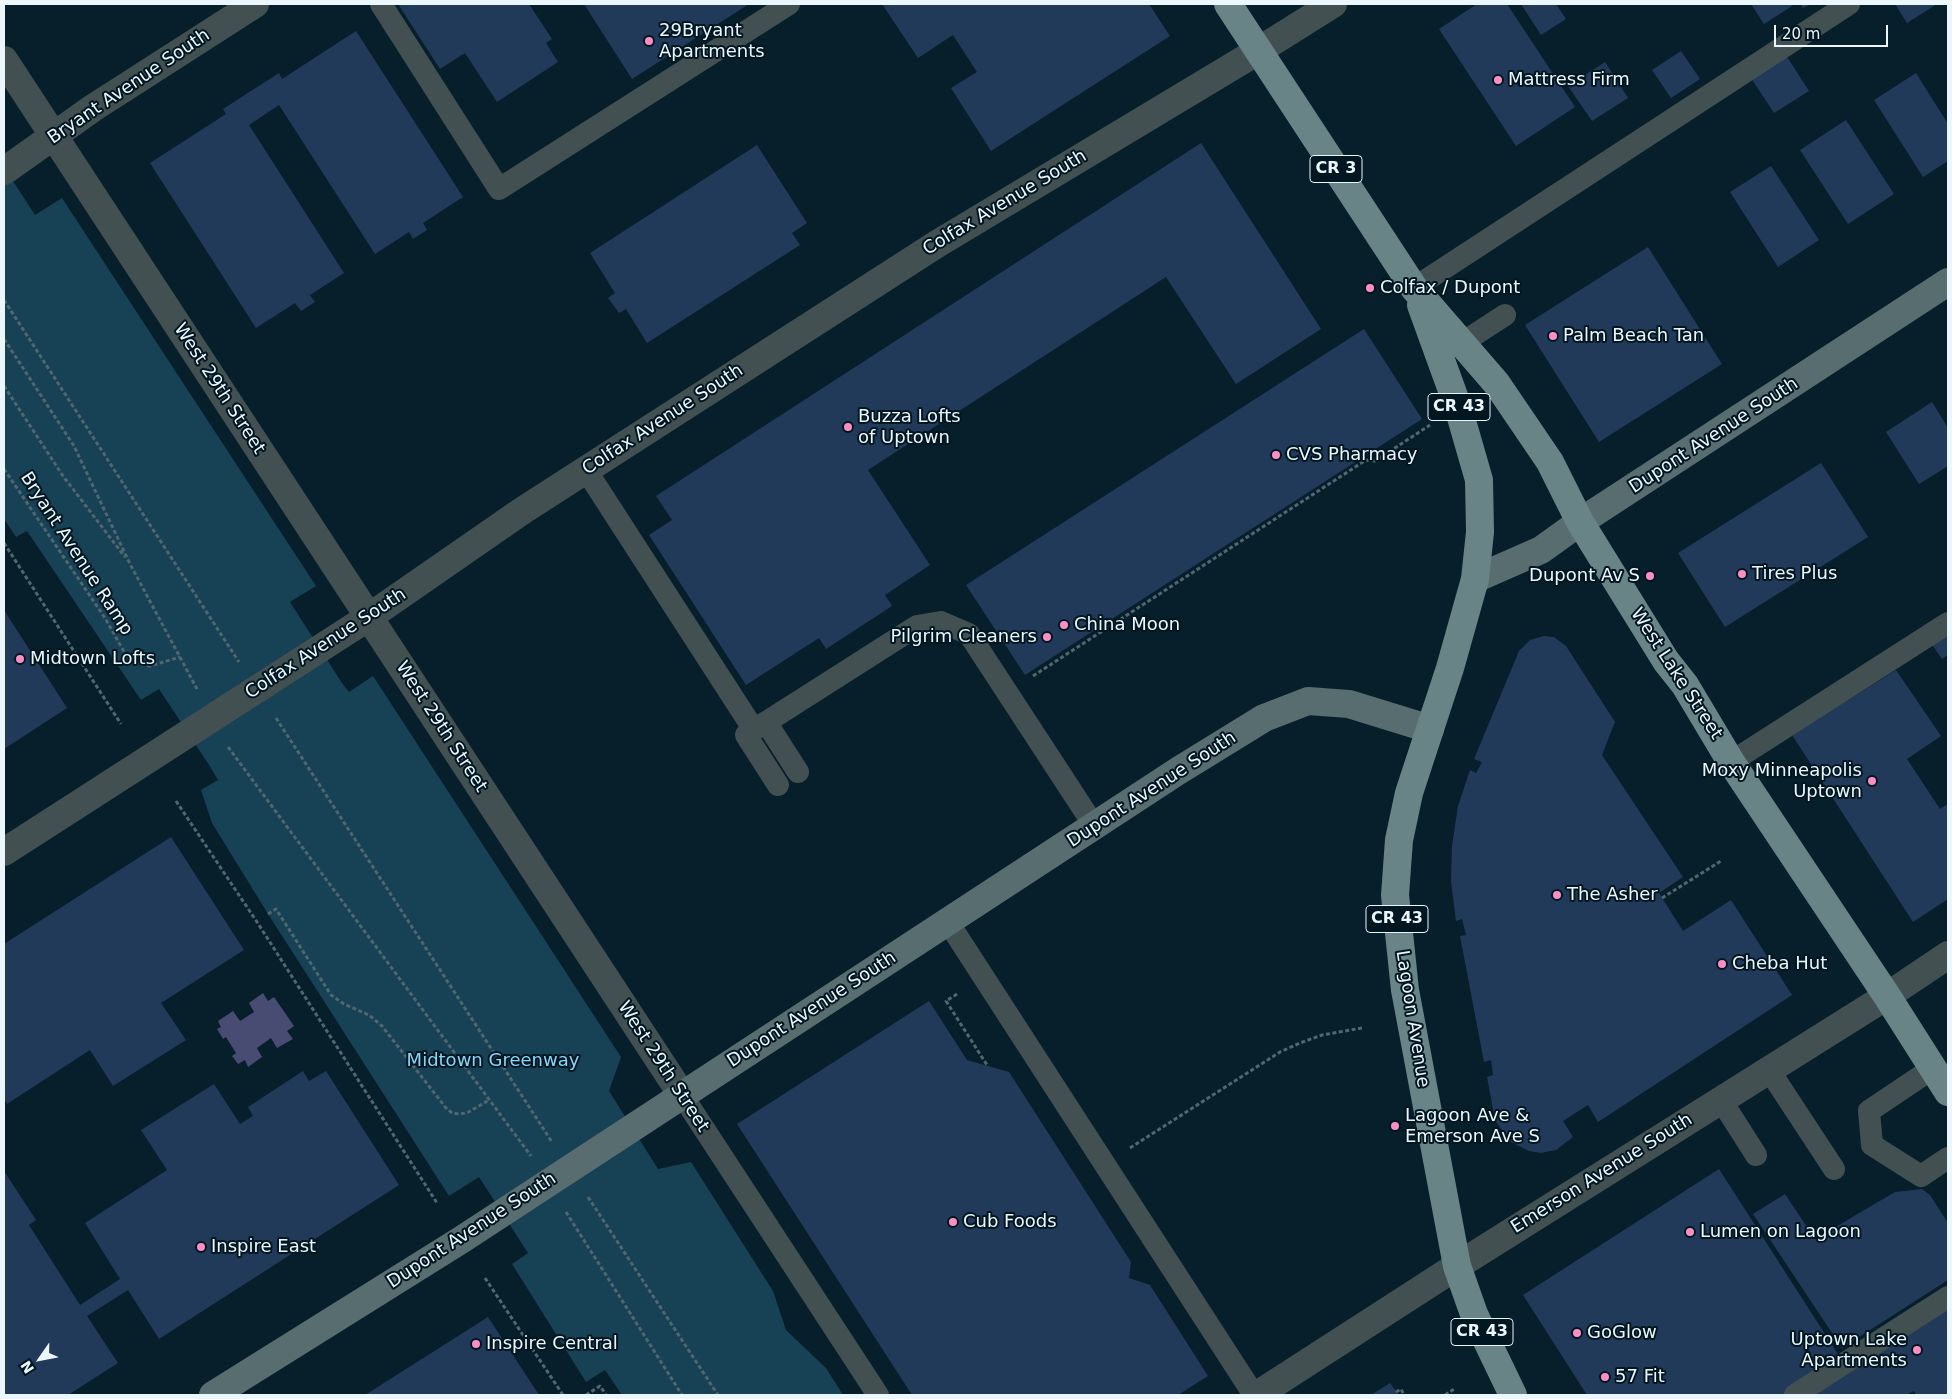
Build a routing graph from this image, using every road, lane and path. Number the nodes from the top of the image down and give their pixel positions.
1 (255, 4) edge
2 (381, 4) edge
3 (789, 4) edge
4 (1228, 4) edge
5 (1333, 4) edge
6 (1850, 4) edge
7 (1258, 51) junction
8 (4, 60) edge
9 (54, 137) junction
10 (5, 170) edge
11 (1948, 282) edge
12 (1414, 288) junction
13 (4, 300) edge
14 (1505, 315) dead end
15 (4, 339) edge
16 (1462, 343) junction
17 (4, 386) edge
18 (1430, 425) dead end
19 (4, 469) edge
20 (586, 470) junction
21 (1580, 522) junction
22 (4, 543) edge
23 (130, 564) junction
24 (1475, 579) junction
25 (369, 617) junction
26 (1948, 623) edge
27 (180, 657) junction
28 (244, 669) dead end
29 (1030, 678) dead end
30 (198, 690) dead end
31 (271, 711) dead end
32 (121, 724) dead end
33 (755, 729) junction
34 (1430, 729) junction
35 (224, 740) dead end
36 (1731, 762) junction
37 (798, 772) dead end
38 (778, 785) dead end
39 (176, 801) dead end
40 (1095, 827) junction
41 (4, 852) edge
42 (1721, 861) dead end
43 (1662, 898) dead end
44 (268, 914) dead end
45 (948, 922) junction
46 (1948, 955) edge
47 (983, 977) junction
48 (1887, 996) junction
49 (1362, 1028) dead end
50 (987, 1066) dead end
51 (1933, 1068) junction
52 (1769, 1070) junction
53 (1948, 1092) edge
54 (682, 1095) junction
55 (488, 1100) junction
56 (1721, 1100) junction
57 (555, 1146) dead end
58 (1756, 1155) dead end
59 (1948, 1158) edge
60 (532, 1159) dead end
61 (1105, 1164) junction
62 (1834, 1169) dead end
63 (588, 1196) dead end
64 (437, 1203) dead end
65 (564, 1209) dead end
66 (1457, 1266) junction
67 (486, 1278) dead end
68 (1948, 1297) edge
69 (1454, 1389) dead end
70 (1396, 1392) dead end
71 (562, 1394) edge
72 (213, 1395) edge
73 (586, 1395) edge
74 (606, 1395) edge
75 (682, 1395) edge
76 (718, 1395) edge
77 (878, 1395) edge
78 (1255, 1395) edge
79 (1404, 1395) edge
80 (1444, 1395) edge
81 (1513, 1395) edge
82 (1795, 1395) edge

1 - 9 street, Bryant Avenue South
2 - 3 lane
4 - 7 main road, West Lake Street / CR 3
5 - 7 street, Colfax Avenue South
6 - 12 lane
7 - 12 main road, West Lake Street / CR 3
7 - 20 street, Colfax Avenue South
8 - 9 street, West 29th Street
9 - 10 street, Bryant Avenue South
9 - 25 street, West 29th Street
11 - 21 street, Dupont Avenue South
12 - 16 main road, West Lake Street / CR 3
12 - 24 main road, West Lake Street / CR 43
13 - 28 path
14 - 16 lane
15 - 23 path
16 - 21 main road, West Lake Street / CR 3
17 - 23 path
18 - 29 path
19 - 27 path, Bryant Avenue Ramp
20 - 25 street, Colfax Avenue South
20 - 33 lane
21 - 24 street, Dupont Avenue South
21 - 36 main road, West Lake Street / CR 3
22 - 32 path
23 - 27 path
24 - 34 main road, Lagoon Avenue / CR 43
25 - 41 street, Colfax Avenue South
25 - 54 street, West 29th Street
26 - 36 lane
27 - 30 path
31 - 57 path
33 - 37 lane
33 - 38 lane
33 - 40 lane
34 - 40 street, Dupont Avenue South
34 - 66 main road, Lagoon Avenue / CR 43
35 - 55 path
36 - 48 main road, West Lake Street / CR 3
39 - 64 path
40 - 45 street, Dupont Avenue South
42 - 43 path
44 - 55 path
45 - 47 lane
45 - 54 street, Dupont Avenue South
46 - 48 street, Emerson Avenue South
47 - 50 path
47 - 61 lane
48 - 51 main road, West Lake Street / CR 3
48 - 52 street, Emerson Avenue South
49 - 61 path
51 - 53 main road, West Lake Street / CR 3
51 - 59 lane
52 - 56 street, Emerson Avenue South
52 - 62 lane
54 - 72 street, Dupont Avenue South
54 - 77 lane, West 29th Street
55 - 60 path
56 - 58 lane
56 - 66 street, Emerson Avenue South
61 - 78 lane
63 - 76 path
65 - 75 path
66 - 78 street, Emerson Avenue South
66 - 81 main road, Lagoon Avenue / CR 43
67 - 71 path
68 - 82 lane
69 - 80 path
70 - 79 path
73 - 74 path

